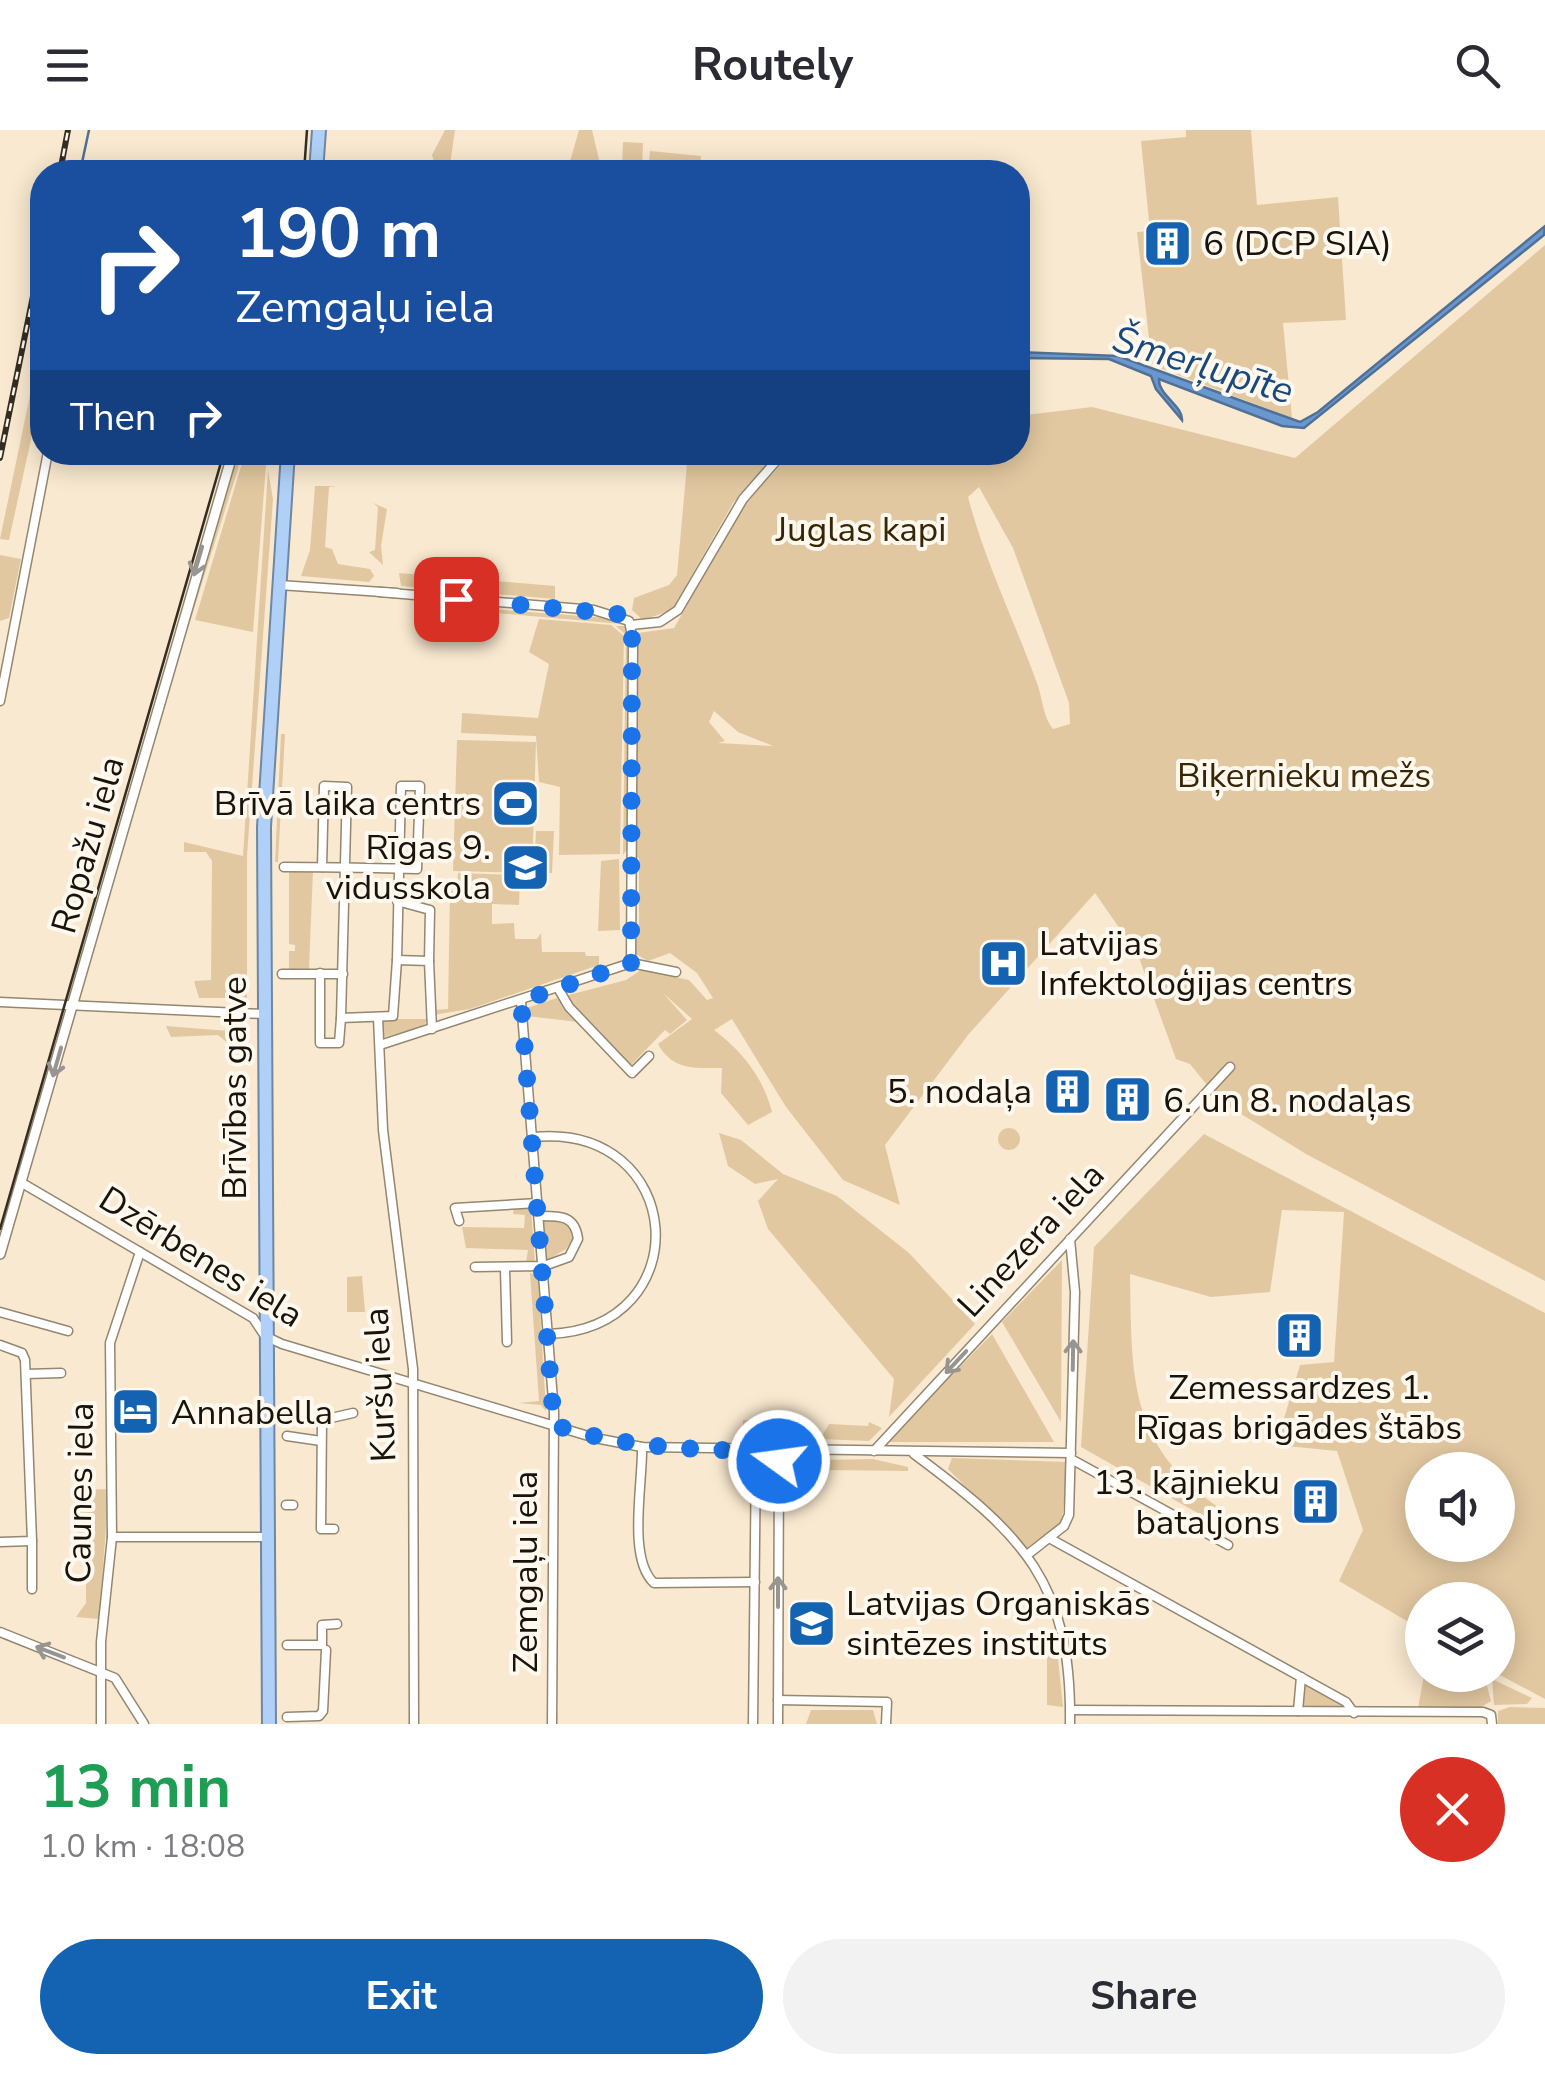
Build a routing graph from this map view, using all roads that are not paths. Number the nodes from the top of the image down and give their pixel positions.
1 (319, 130) edge
2 (317, 160) edge
3 (45, 465) edge
4 (229, 465) edge
5 (287, 465) edge
6 (772, 465) edge
7 (279, 585) junction
8 (632, 625) junction
9 (0, 701) edge
10 (284, 867) dead end
11 (322, 868) junction
12 (344, 868) junction
13 (398, 868) junction
14 (398, 901) junction
15 (397, 960) junction
16 (429, 961) junction
17 (631, 963) junction
18 (676, 972) dead end
19 (320, 973) junction
20 (282, 974) dead end
21 (342, 974) junction
22 (558, 988) junction
23 (521, 1001) junction
24 (0, 1002) edge
25 (72, 1004) junction
26 (263, 1014) junction
27 (341, 1018) junction
28 (378, 1018) junction
29 (432, 1029) junction
30 (380, 1045) junction
31 (649, 1056) dead end
32 (1230, 1067) dead end
33 (533, 1136) junction
34 (22, 1183) junction
35 (538, 1203) junction
36 (539, 1216) junction
37 (458, 1221) dead end
38 (1070, 1239) junction
39 (140, 1252) junction
40 (0, 1254) edge
41 (544, 1266) junction
42 (474, 1267) dead end
43 (505, 1269) junction
44 (0, 1312) edge
45 (68, 1330) dead end
46 (549, 1334) junction
47 (266, 1336) junction
48 (507, 1342) dead end
49 (0, 1345) edge
50 (26, 1374) junction
51 (60, 1374) dead end
52 (413, 1384) junction
53 (353, 1413) dead end
54 (554, 1425) junction
55 (287, 1436) dead end
56 (321, 1441) junction
57 (642, 1447) junction
58 (756, 1451) junction
59 (874, 1451) junction
60 (779, 1452) junction
61 (912, 1453) junction
62 (1071, 1456) junction
63 (334, 1529) dead end
64 (266, 1537) junction
65 (112, 1538) junction
66 (1049, 1538) junction
67 (32, 1541) junction
68 (0, 1542) edge
69 (1228, 1545) dead end
70 (1028, 1555) junction
71 (755, 1582) junction
72 (32, 1589) dead end
73 (337, 1624) dead end
74 (0, 1632) edge
75 (287, 1645) dead end
76 (326, 1650) dead end
77 (101, 1671) junction
78 (1300, 1677) junction
79 (778, 1700) junction
80 (1070, 1710) junction
81 (1298, 1712) junction
82 (1354, 1713) junction
83 (287, 1717) dead end
84 (320, 1720) edge
85 (101, 1724) edge
86 (144, 1724) edge
87 (270, 1724) edge
88 (414, 1724) edge
89 (552, 1724) edge
90 (753, 1724) edge
91 (778, 1724) edge
92 (886, 1724) edge
93 (1070, 1724) edge
94 (1492, 1724) edge

1 - 2 highway
3 - 9 street
4 -> 25 street, Ropažu iela
5 - 7 highway, Brīvības gatve
6 - 8 street
7 - 8 street
7 - 26 highway, Brīvības gatve
8 - 17 street
10 - 11 street
11 - 12 street
11 - 12 street
12 - 13 street
12 - 21 street
13 - 13 street
13 - 14 street
14 - 15 street
14 - 16 street
15 - 16 street
15 - 28 street
16 - 29 street
17 - 18 street
17 - 22 street
19 - 20 street
19 - 21 street
19 - 27 street
21 - 27 street
22 - 23 street
22 - 31 street
23 - 29 street
23 - 33 street, Zemgaļu iela
24 - 25 street
25 - 26 street
25 -> 34 street, Ropažu iela
26 - 47 highway, Brīvības gatve
27 - 28 street
28 - 30 street, Kuršu iela
29 - 30 street
30 - 52 street, Kuršu iela
32 - 38 street, Linezera iela
33 - 35 street, Zemgaļu iela
33 - 46 street
34 - 39 street, Dzērbenes iela
34 - 40 street, Ropažu iela
35 - 36 street, Zemgaļu iela
35 - 37 street
36 - 41 street, Zemgaļu iela
36 - 41 street
38 -> 59 street, Linezera iela
62 -> 38 street
39 - 47 street, Dzērbenes iela
39 - 65 street, Caunes iela
41 - 43 street
41 - 46 street, Zemgaļu iela
42 - 43 street
43 - 48 street
44 - 45 street
46 - 54 street, Zemgaļu iela
47 - 52 street, Dzērbenes iela
47 - 64 highway, Brīvības gatve
49 - 50 street
50 - 51 street
50 - 67 street
52 - 54 street, Dzērbenes iela
52 - 88 street, Kuršu iela
53 - 56 street
54 - 57 street, Dzērbenes iela
54 - 89 street, Zemgaļu iela
55 - 56 street
56 - 63 street
57 - 58 street, Dzērbenes iela
57 - 71 street
58 - 60 street, Dzērbenes iela
58 - 71 street
59 - 60 street, Dzērbenes iela
59 - 61 street, Dzērbenes iela
79 -> 60 street
61 - 62 street, Dzērbenes iela
61 - 70 street
62 - 66 street
62 - 69 street
64 - 65 street
64 - 87 highway, Brīvības gatve
65 - 77 street, Caunes iela
66 - 70 street
66 - 78 street
67 - 68 street
67 - 72 street
70 - 80 street
71 - 90 street
73 - 75 street
77 -> 74 street
76 - 84 street
77 - 85 street, Caunes iela
77 - 86 street
78 - 81 street
78 - 82 street
79 - 91 street
79 - 92 street
80 - 81 street
80 - 93 street
81 - 82 street
82 - 94 street
83 - 84 street

